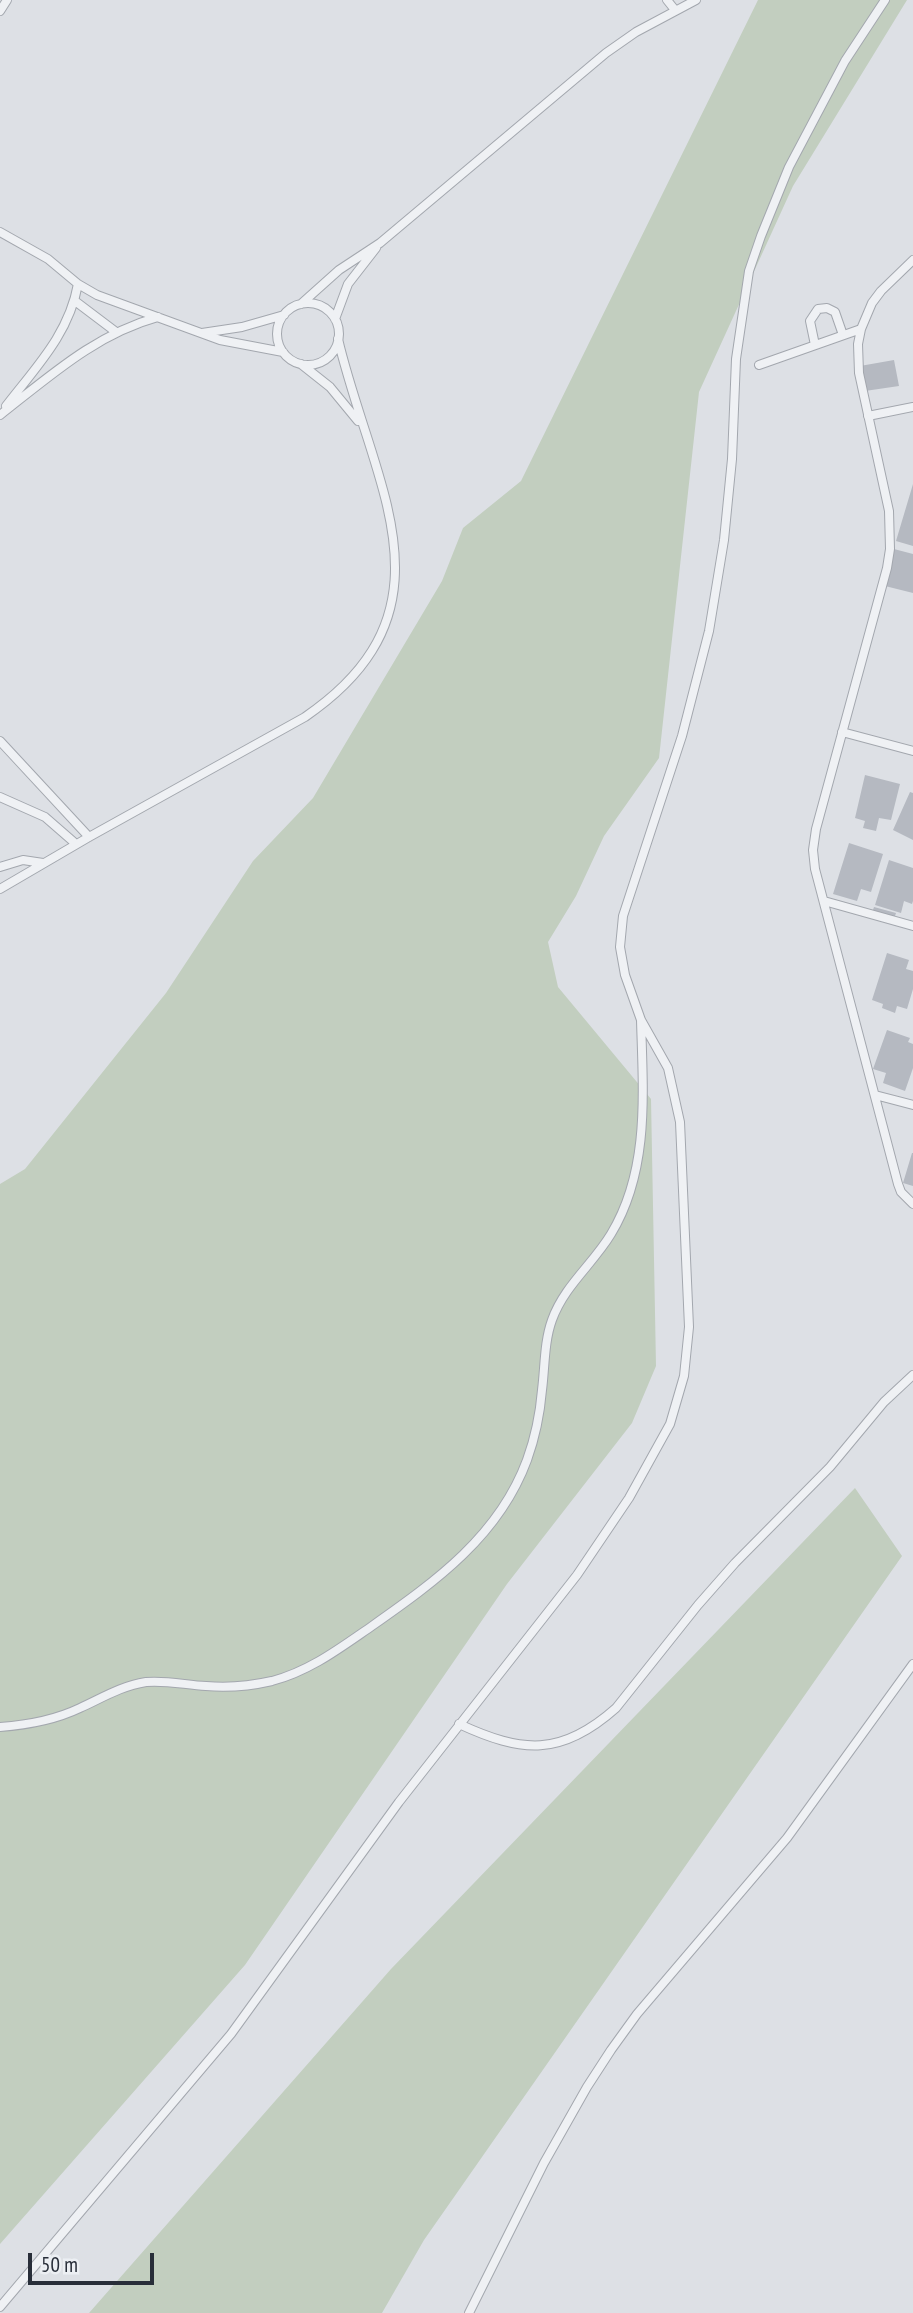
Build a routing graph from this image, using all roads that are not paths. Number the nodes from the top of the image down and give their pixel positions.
1 (6, 0) edge
2 (667, 0) edge
3 (696, 0) edge
4 (885, 0) edge
5 (0, 10) edge
6 (675, 10) junction
7 (0, 232) edge
8 (380, 243) junction
9 (913, 260) edge
10 (78, 284) junction
11 (75, 301) junction
12 (301, 304) junction
13 (284, 315) junction
14 (158, 317) junction
15 (335, 319) junction
16 (861, 329) junction
17 (116, 332) junction
18 (200, 333) junction
19 (843, 335) junction
20 (338, 339) junction
21 (816, 345) junction
22 (284, 352) junction
23 (300, 363) junction
24 (759, 365) dead end
25 (913, 407) edge
26 (0, 414) edge
27 (868, 416) junction
28 (365, 432) junction
29 (842, 732) junction
30 (0, 741) edge
31 (913, 751) edge
32 (0, 797) edge
33 (89, 836) junction
34 (76, 844) junction
35 (43, 863) junction
36 (0, 867) edge
37 (0, 889) edge
38 (824, 901) junction
39 (913, 926) edge
40 (641, 1020) junction
41 (875, 1094) junction
42 (913, 1105) edge
43 (913, 1204) edge
44 (913, 1375) edge
45 (913, 1664) edge
46 (459, 1724) junction
47 (0, 1727) edge
48 (0, 2307) edge
49 (469, 2313) edge

1 - 5 lane
2 - 6 lane
3 - 6 lane
4 - 40 lane
6 - 8 lane
7 - 10 lane
8 - 12 lane
8 - 15 lane
9 - 16 lane
10 - 11 lane
10 - 14 lane
11 - 17 lane
11 - 26 lane
12 - 13 lane
12 - 15 lane
13 - 18 lane
13 - 22 lane
14 - 17 lane
14 - 18 lane
15 - 20 lane
16 - 19 lane
16 - 27 lane
17 - 26 lane
18 - 22 lane
19 - 21 lane
19 - 21 lane
20 - 23 lane
20 - 28 lane
21 - 24 lane
22 - 23 lane
23 - 28 lane
25 - 27 lane
27 - 29 lane
28 - 33 lane
29 - 31 lane
29 - 38 lane
30 - 33 lane
32 - 34 lane
33 - 34 lane
34 - 35 lane
35 - 36 lane
35 - 37 lane
38 - 39 lane
38 - 41 lane
40 - 46 lane
40 - 47 lane
41 - 42 lane
41 - 43 lane
44 - 46 lane
45 - 49 lane
46 - 48 lane

